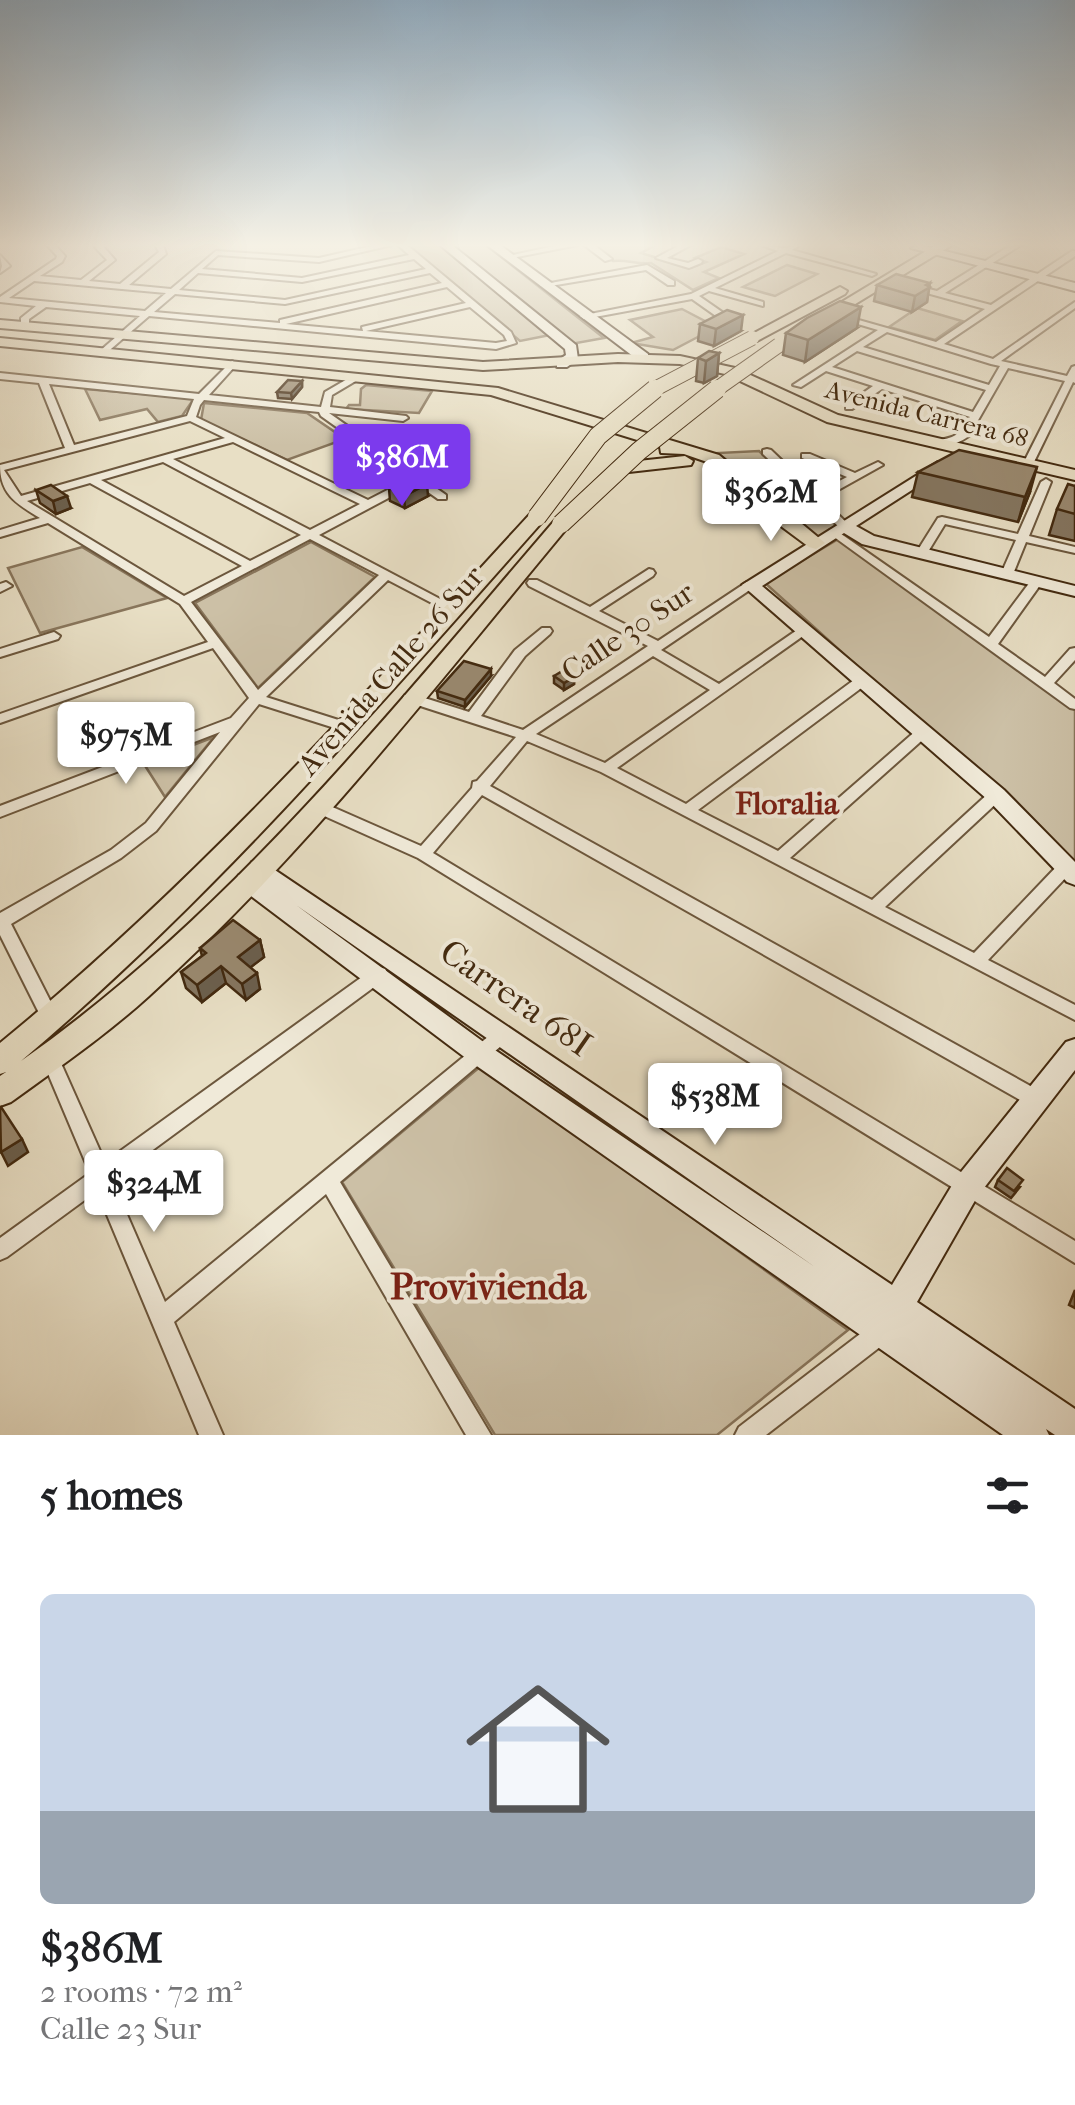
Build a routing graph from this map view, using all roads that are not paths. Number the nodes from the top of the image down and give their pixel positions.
1 (33, 312) edge
2 (126, 312) edge
3 (149, 312) edge
4 (327, 312) edge
5 (445, 312) edge
6 (482, 312) edge
7 (526, 312) edge
8 (579, 312) edge
9 (606, 312) edge
10 (716, 312) edge
11 (798, 312) edge
12 (802, 312) edge
13 (985, 312) edge
14 (1065, 312) edge
15 (830, 313) joint
16 (147, 314) junction
17 (719, 314) edge
18 (584, 316) junction
19 (0, 324) edge
20 (270, 325) junction
21 (25, 326) junction
22 (886, 329) junction
23 (385, 330) junction
24 (124, 335) junction
25 (0, 342) edge
26 (938, 345) junction
27 (856, 348) junction
28 (104, 352) junction
29 (643, 357) junction
30 (668, 358) junction
31 (232, 364) junction
32 (562, 364) junction
33 (1000, 364) junction
34 (824, 368) junction
35 (0, 376) edge
36 (356, 376) junction
37 (1073, 376) edge
38 (43, 380) junction
39 (798, 385) dead end
40 (880, 386) junction
41 (991, 390) junction
42 (200, 398) junction
43 (849, 407) dead end
44 (322, 410) junction
45 (976, 416) junction
46 (190, 418) junction
47 (403, 418) dead end
48 (234, 439) junction
49 (933, 443) junction
50 (681, 448) junction
51 (71, 450) junction
52 (767, 452) dead end
53 (806, 456) dead end
54 (164, 459) junction
55 (947, 461) joint
56 (1028, 464) junction
57 (878, 465) dead end
58 (629, 467) junction
59 (0, 470) edge
60 (1075, 475) edge
61 (856, 476) junction
62 (92, 479) junction
63 (416, 479) junction
64 (1046, 482) junction
65 (1075, 488) edge
66 (442, 496) dead end
67 (815, 498) junction
68 (18, 500) junction
69 (368, 504) junction
70 (773, 512) junction
71 (50, 520) junction
72 (942, 520) joint
73 (839, 529) junction
74 (0, 534) edge
75 (312, 534) junction
76 (1022, 539) junction
77 (816, 544) junction
78 (1075, 550) edge
79 (922, 553) junction
80 (250, 566) junction
81 (387, 574) junction
82 (648, 574) dead end
83 (1007, 574) junction
84 (527, 578) junction
85 (1036, 582) junction
86 (751, 584) junction
87 (1075, 591) edge
88 (184, 601) junction
89 (453, 609) junction
90 (590, 612) junction
91 (804, 630) junction
92 (546, 631) dead end
93 (54, 636) dead end
94 (216, 644) junction
95 (991, 644) junction
96 (653, 647) junction
97 (0, 652) edge
98 (1075, 652) edge
99 (863, 680) junction
100 (1046, 684) junction
101 (720, 690) junction
102 (257, 698) junction
103 (410, 698) junction
104 (1075, 705) edge
105 (472, 718) junction
106 (0, 719) edge
107 (236, 721) junction
108 (346, 727) junction
109 (922, 732) junction
110 (525, 735) junction
111 (606, 769) junction
112 (478, 786) junction
113 (996, 795) junction
114 (316, 806) junction
115 (687, 811) junction
116 (0, 812) edge
117 (422, 854) junction
118 (779, 859) junction
119 (1070, 872) edge
120 (253, 874) junction
121 (873, 908) junction
122 (0, 921) edge
123 (976, 962) junction
124 (384, 970) junction
125 (1075, 1014) edge
126 (51, 1020) junction
127 (490, 1045) junction
128 (1075, 1050) edge
129 (50, 1057) junction
130 (0, 1061) edge
131 (0, 1093) edge
132 (1036, 1099) junction
133 (102, 1176) junction
134 (328, 1180) junction
135 (967, 1187) junction
136 (0, 1250) edge
137 (1075, 1254) edge
138 (162, 1318) junction
139 (889, 1319) junction
140 (1075, 1429) edge
141 (211, 1435) edge
142 (478, 1435) edge
143 (746, 1435) edge
144 (1032, 1435) edge

1 - 21 street
2 - 16 street
3 - 16 street
4 - 20 street
5 - 23 street
6 - 23 street
7 - 32 street
8 - 18 street
9 - 18 street
10 - 17 street
11 - 30 main road
12 - 89 main road, Avenida Calle 26 Sur, bridge
13 - 26 street
14 - 33 street
15 - 22 street
15 - 84 main road, Avenida Calle 26 Sur, bridge
16 - 20 street
16 - 24 street
18 - 29 street
19 - 21 main road, Avenida Carrera 68
20 - 23 street
21 - 24 main road, Avenida Carrera 68
22 - 26 street
22 - 27 street
24 - 28 street
24 - 32 main road, Avenida Carrera 68
25 - 28 main road
26 - 33 street
27 - 34 street
27 - 41 street
28 - 31 main road
29 - 30 main road, Avenida Carrera 68
29 - 32 main road, Avenida Carrera 68
30 - 49 main road, Avenida Carrera 68
31 - 36 main road
31 - 42 street
33 - 37 street
33 - 41 street
34 - 39 street
34 - 40 street
35 - 38 street
36 - 44 street
36 - 50 main road
37 - 56 street
38 - 42 street
38 - 51 street
40 - 43 street
40 - 45 street
41 - 45 street
42 - 44 street
42 - 46 street
44 - 47 street
44 - 63 street
45 - 49 street
46 - 48 street
46 - 51 street
48 - 54 street
48 - 69 street
49 - 56 main road, Avenida Carrera 68
50 - 58 main road
50 - 70 main road
51 - 59 street
52 - 67 street
53 - 61 street
54 - 62 street
54 - 75 street
55 - 64 main road, Avenida Carrera 68
55 - 73 street, Calle 30 Sur
56 - 60 main road, Avenida Carrera 68
57 - 61 street
58 - 70 main road
58 - 84 main road
59 - 68 street
61 - 67 street
62 - 68 street
62 - 80 street
63 - 66 street
63 - 69 street
64 - 65 main road, Avenida Carrera 68
64 - 76 street
67 - 73 street
68 - 71 street
69 - 75 street
70 - 77 main road
71 - 74 street
71 - 88 street
72 - 76 street
72 - 79 street
73 - 77 street, Calle 30 Sur
73 - 79 street
73 - 95 street
75 - 80 street
75 - 81 street
76 - 78 street
76 - 83 street
77 - 86 street, Calle 30 Sur
79 - 83 street
80 - 88 street
81 - 89 street
81 - 102 street
82 - 90 street
83 - 85 street
84 - 90 street
84 - 103 main road, Avenida Calle 26 Sur
85 - 87 street
85 - 95 street
86 - 91 street
86 - 96 street, Calle 30 Sur
88 - 94 street
89 - 108 main road, Avenida Calle 26 Sur
90 - 96 street
91 - 99 street
91 - 101 street
92 - 105 street
93 - 97 street
94 - 102 street
94 - 106 street
95 - 100 street
96 - 101 street
96 - 110 street, Calle 30 Sur
98 - 100 street
99 - 109 street
99 - 115 street
100 - 104 street
101 - 111 street
102 - 107 street
102 - 108 street
103 - 105 street
103 - 114 main road, Avenida Calle 26 Sur
105 - 110 street
107 - 116 street
107 - 122 street
108 - 126 main road, Avenida Calle 26 Sur
109 - 113 street
109 - 118 street
110 - 111 street
110 - 112 street, Calle 30 Sur
111 - 115 street
112 - 117 street, Calle 30 Sur
112 - 132 street
113 - 119 street
113 - 121 street
114 - 117 street
114 - 120 main road, Avenida Calle 26 Sur
115 - 118 street
117 - 135 street
118 - 121 street
119 - 123 street
120 - 124 street, Carrera 68I
120 - 129 main road, Avenida Calle 26 Sur
121 - 123 street
122 - 126 street
123 - 125 street
124 - 127 street, Carrera 68I
124 - 133 street
126 - 130 main road, Avenida Calle 26 Sur
127 - 134 street
127 - 139 street, Carrera 68I
128 - 132 street
129 - 131 main road, Avenida Calle 26 Sur
129 - 133 street
132 - 135 street
133 - 136 street
133 - 138 street
134 - 138 street
134 - 142 street
135 - 137 street
135 - 139 street
138 - 141 street
139 - 140 street, Carrera 68I
139 - 143 street
139 - 144 street, Carrera 68I

